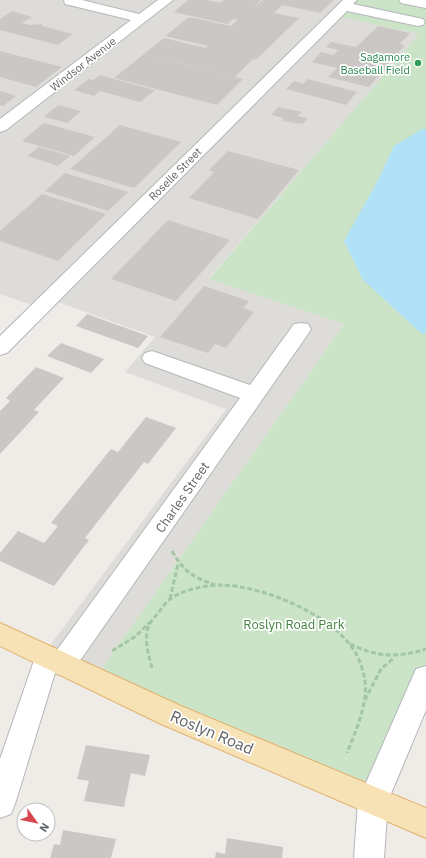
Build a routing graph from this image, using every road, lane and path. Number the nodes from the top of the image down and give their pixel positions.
1 (166, 0) edge
2 (406, 0) edge
3 (70, 1) dead end
4 (347, 3) edge
5 (425, 3) edge
6 (141, 19) junction
7 (418, 22) dead end
8 (0, 127) edge
9 (301, 329) dead end
10 (0, 348) edge
11 (152, 358) dead end
12 (254, 395) junction
13 (154, 537) junction
14 (178, 563) junction
15 (215, 585) junction
16 (170, 599) junction
17 (152, 620) junction
18 (0, 634) edge
19 (348, 642) junction
20 (426, 649) edge
21 (112, 651) dead end
22 (396, 657) junction
23 (55, 661) junction
24 (152, 668) dead end
25 (426, 678) edge
26 (364, 702) junction
27 (347, 753) dead end
28 (373, 801) junction
29 (0, 804) edge
30 (426, 823) edge
31 (369, 858) edge

1 - 6 street, Windsor Avenue
2 - 5 street
3 - 6 street
4 - 7 street
4 - 10 street, Roselle Street
6 - 8 street, Windsor Avenue
9 - 12 street, Charles Street
11 - 12 street
12 - 13 street, Charles Street
13 - 14 path
13 - 23 street, Charles Street
14 - 15 path
14 - 16 path
15 - 16 path
15 - 19 path
16 - 17 path
17 - 21 path
17 - 24 path
18 - 23 main road, Roslyn Road
19 - 22 path
19 - 26 path
20 - 22 path
22 - 26 path
23 - 28 main road, Roslyn Road
23 - 29 street, Charles Street
25 - 28 street
26 - 27 path
28 - 30 main road, Roslyn Road
28 - 31 street

